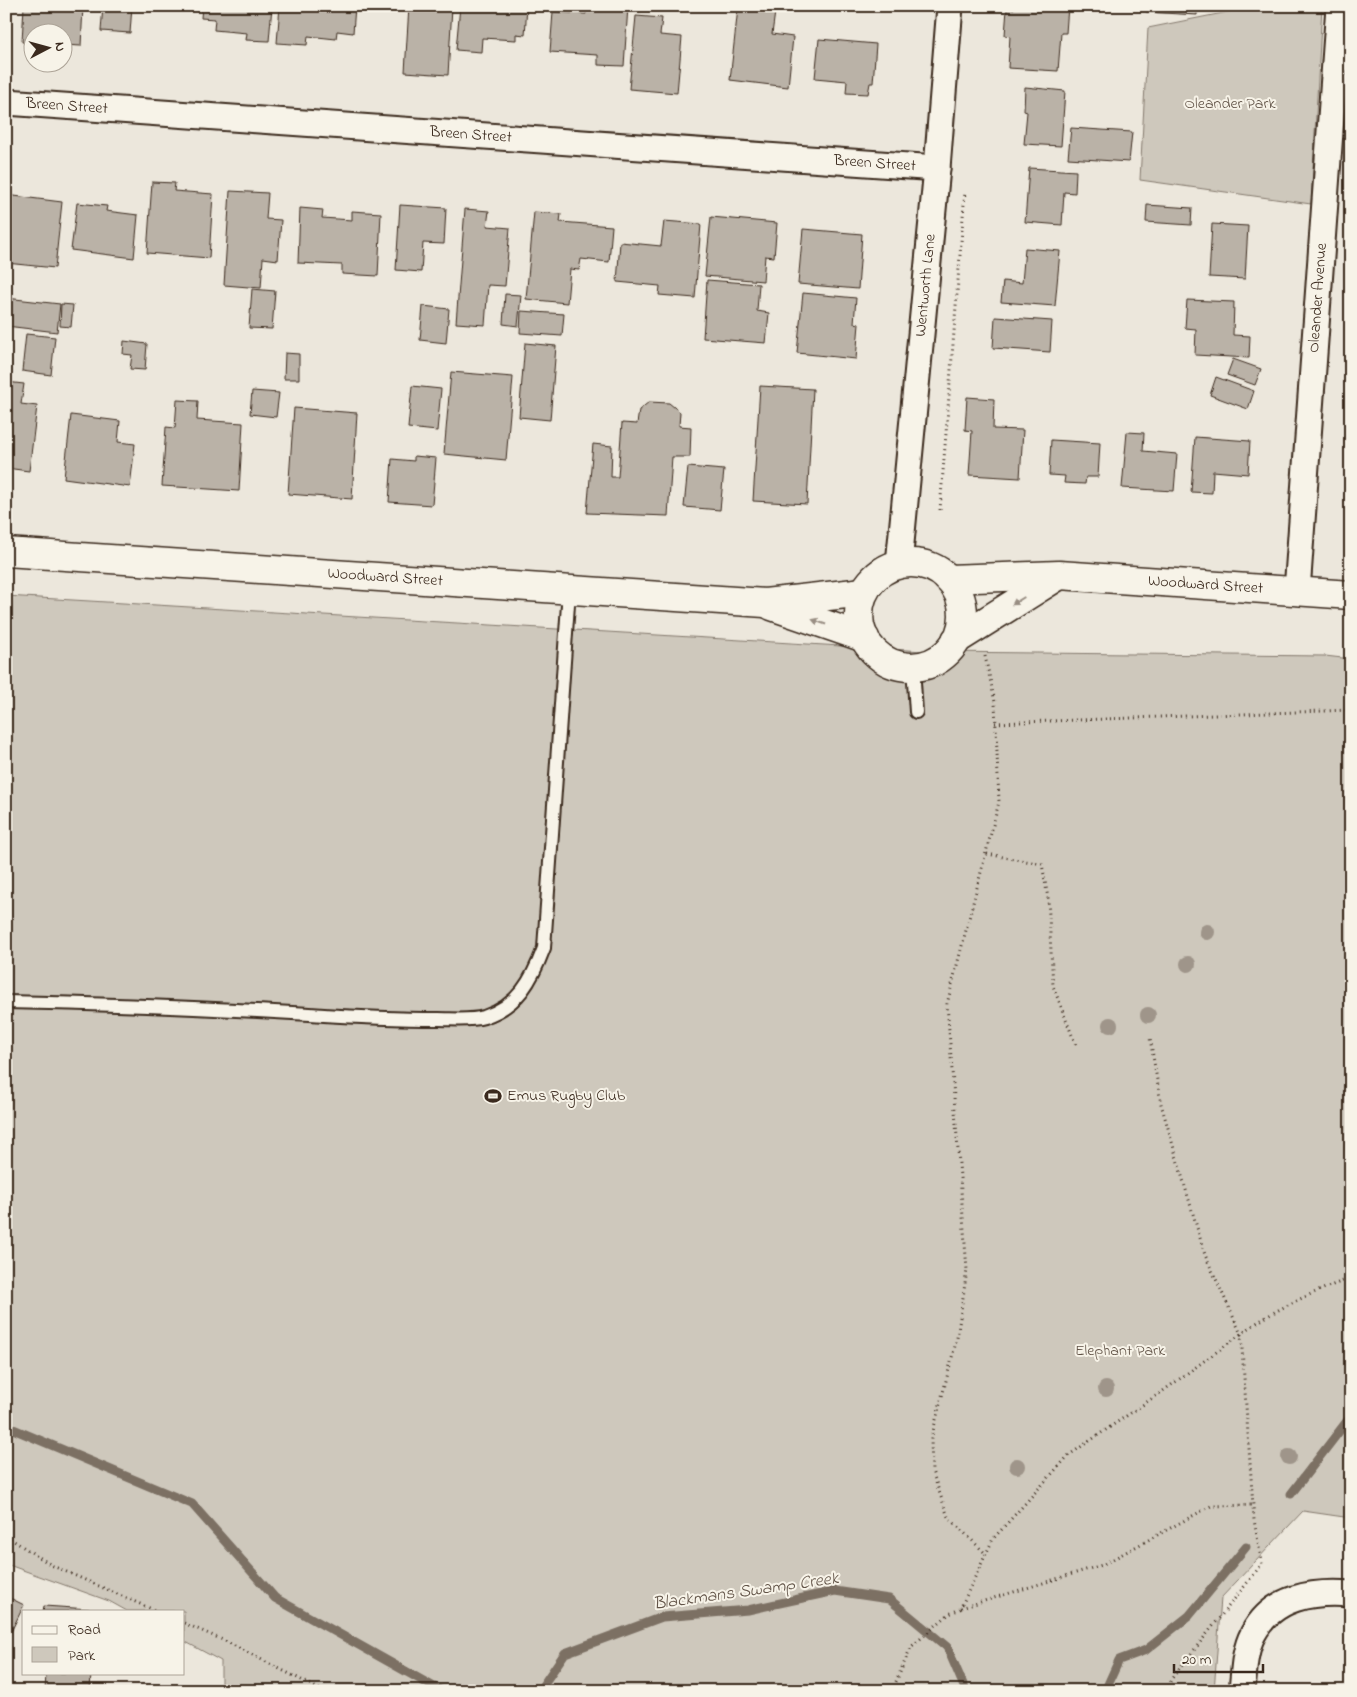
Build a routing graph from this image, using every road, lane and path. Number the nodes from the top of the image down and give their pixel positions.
1 (950, 6) edge
2 (1339, 6) edge
3 (6, 102) edge
4 (937, 168) junction
5 (966, 184) dead end
6 (940, 510) dead end
7 (6, 552) edge
8 (899, 564) junction
9 (1059, 575) junction
10 (948, 579) junction
11 (569, 590) junction
12 (1298, 591) junction
13 (864, 592) junction
14 (1351, 595) edge
15 (765, 603) junction
16 (967, 632) junction
17 (865, 638) junction
18 (913, 667) junction
19 (1351, 710) edge
20 (916, 712) dead end
21 (995, 723) junction
22 (987, 854) junction
23 (6, 1002) edge
24 (1150, 1038) dead end
25 (1078, 1048) dead end
26 (1351, 1278) edge
27 (1240, 1334) junction
28 (1253, 1505) junction
29 (6, 1536) edge
30 (986, 1554) junction
31 (1351, 1594) edge
32 (960, 1608) junction
33 (154, 1610) edge
34 (185, 1623) edge
35 (322, 1691) edge
36 (892, 1691) edge
37 (1166, 1691) edge
38 (1242, 1691) edge

1 - 4 street, Wentworth Lane
2 - 12 street, Oleander Avenue
3 - 4 street, Breen Street
4 - 8 street, Wentworth Lane
5 - 6 path
7 - 11 street, Woodward Street
8 - 10 street
8 - 13 street
9 - 10 street, Woodward Street
9 - 12 street, Woodward Street
9 -> 16 street
10 - 16 street
11 - 15 street, Woodward Street
11 - 23 lane
12 - 14 street, Woodward Street
13 - 15 street, Woodward Street
13 - 17 street
17 -> 15 street, Woodward Street
16 - 18 street
16 - 21 path
17 - 18 street
18 - 20 lane
19 - 21 path
21 - 22 path
22 - 25 path
22 - 30 path
24 - 27 path
26 - 27 path
27 - 28 path
27 - 30 path
28 - 32 path
28 - 37 path
29 - 33 path
30 - 32 path
31 - 38 street
32 - 36 path
34 - 35 path

